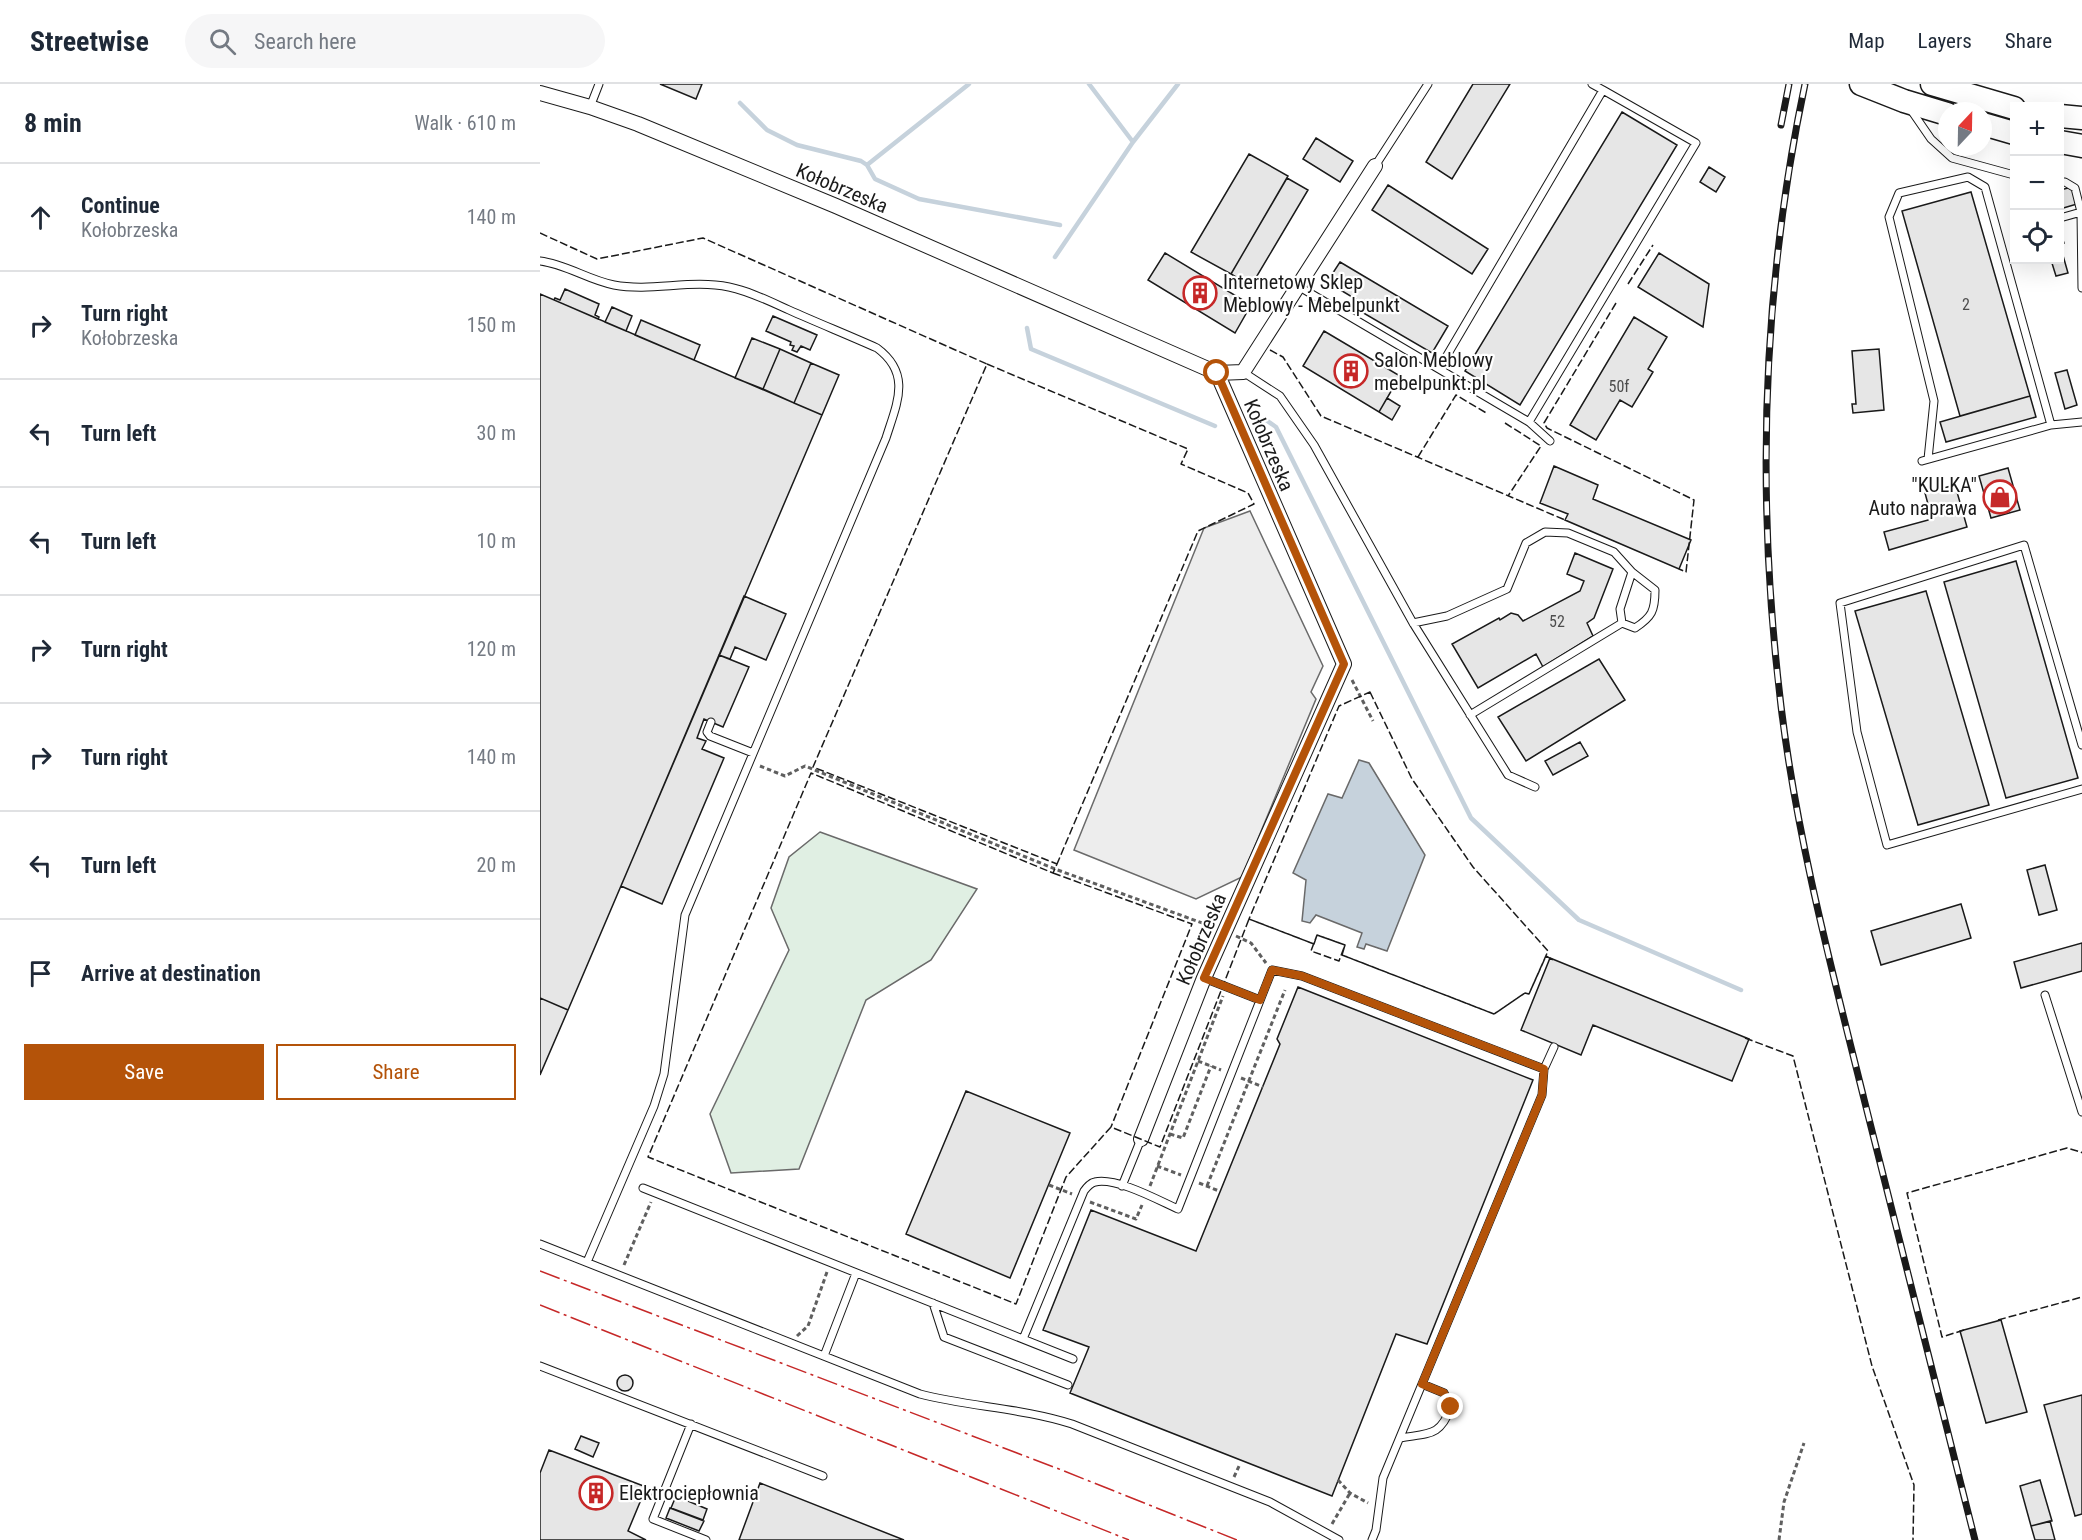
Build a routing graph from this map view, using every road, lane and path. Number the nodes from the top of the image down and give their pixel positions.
1 (598, 84) edge
2 (1428, 84) edge
3 (1592, 84) edge
4 (1861, 84) edge
5 (1932, 84) edge
6 (1603, 90) junction
7 (540, 93) edge
8 (1904, 101) junction
9 (590, 107) junction
10 (2010, 107) edge
11 (1938, 111) edge
12 (2064, 116) edge
13 (2082, 118) edge
14 (1992, 127) edge
15 (2010, 132) edge
16 (2064, 143) edge
17 (2082, 146) edge
18 (1375, 166) joint
19 (2010, 174) edge
20 (2064, 182) edge
21 (2081, 212) edge
22 (2064, 216) edge
23 (540, 261) edge
24 (1298, 286) junction
25 (2082, 288) edge
26 (1439, 369) junction
27 (1244, 372) junction
28 (1217, 373) junction
29 (1529, 422) junction
30 (2082, 422) edge
31 (2051, 424) junction
32 (1550, 441) dead end
33 (1632, 572) junction
34 (1413, 623) junction
35 (1622, 623) junction
36 (1344, 664) junction
37 (1470, 715) junction
38 (1373, 721) dead end
39 (711, 722) dead end
40 (2082, 745) edge
41 (753, 753) junction
42 (750, 762) junction
43 (1535, 787) dead end
44 (2082, 789) edge
45 (1224, 931) junction
46 (1266, 963) dead end
47 (1204, 978) junction
48 (1285, 990) dead end
49 (1225, 992) dead end
50 (2045, 995) dead end
51 (1260, 1000) junction
52 (1554, 1047) dead end
53 (1198, 1061) junction
54 (1211, 1066) junction
55 (1544, 1069) junction
56 (1223, 1071) dead end
57 (1236, 1076) dead end
58 (1249, 1082) junction
59 (1263, 1087) dead end
60 (2082, 1112) edge
61 (1170, 1134) junction
62 (1141, 1139) joint
63 (1158, 1166) junction
64 (1182, 1176) dead end
65 (1199, 1183) dead end
66 (1049, 1185) dead end
67 (1122, 1186) junction
68 (1207, 1186) junction
69 (643, 1188) dead end
70 (1148, 1190) dead end
71 (1219, 1191) dead end
72 (1072, 1194) dead end
73 (652, 1200) dead end
74 (1089, 1202) dead end
75 (1142, 1205) dead end
76 (540, 1244) edge
77 (587, 1262) junction
78 (623, 1267) dead end
79 (827, 1270) dead end
80 (856, 1273) junction
81 (933, 1303) junction
82 (796, 1337) dead end
83 (1023, 1339) junction
84 (824, 1356) junction
85 (1073, 1359) dead end
86 (540, 1366) edge
87 (1422, 1384) junction
88 (1068, 1385) dead end
89 (691, 1424) junction
90 (1400, 1438) junction
91 (1804, 1443) dead end
92 (1240, 1464) dead end
93 (823, 1476) dead end
94 (1233, 1479) dead end
95 (1338, 1480) dead end
96 (1350, 1493) junction
97 (1370, 1504) dead end
98 (1331, 1526) dead end
99 (706, 1540) edge
100 (1339, 1540) edge
101 (1372, 1540) edge
102 (1779, 1540) edge

1 - 9 lane
2 - 18 lane
3 - 6 lane
4 - 8 main road
5 - 10 main road
6 - 26 lane
6 - 29 lane
7 - 9 street, Kołobrzeska
8 - 11 main road
8 - 19 lane
9 - 28 street, Kołobrzeska
12 - 13 main road
14 - 15 main road
16 - 17 main road
18 - 24 street
20 - 21 lane
21 - 22 lane
21 - 25 lane
23 - 41 lane
24 - 26 lane
24 - 27 street
26 - 29 lane
27 - 28 street
27 - 34 lane
28 - 36 street, Kołobrzeska
29 - 32 lane
30 - 31 lane
31 - 31 lane
33 - 34 lane
33 - 35 lane
33 - 35 lane
34 - 37 lane
35 - 37 lane
36 - 38 path
36 - 45 street, Kołobrzeska
37 - 43 lane
39 - 41 lane
40 - 44 lane
41 - 42 lane
42 - 45 path
42 - 77 lane
45 - 46 path
45 - 47 street, Kołobrzeska
47 - 51 lane
47 - 62 street, Kołobrzeska
48 - 58 path
49 - 53 path
50 - 60 lane
51 - 55 lane
51 - 67 lane
52 - 55 lane
53 - 54 path
53 - 61 path
54 - 56 path
54 - 61 path
55 - 87 lane
57 - 58 path
58 - 59 path
58 - 68 path
61 - 63 path
62 - 67 lane
63 - 64 path
63 - 70 path
65 - 68 path
66 - 72 path
67 - 83 lane
68 - 71 path
69 - 80 lane
73 - 78 path
74 - 75 path
76 - 77 lane
77 - 84 lane
79 - 82 path
80 - 81 lane
80 - 84 lane
81 - 83 lane
81 - 88 lane
83 - 85 lane
84 - 100 lane
86 - 89 lane
87 - 90 lane
87 - 90 lane
89 - 93 lane
89 - 99 lane
90 - 101 lane
91 - 102 path
92 - 94 path
95 - 96 path
96 - 97 path
96 - 98 path

